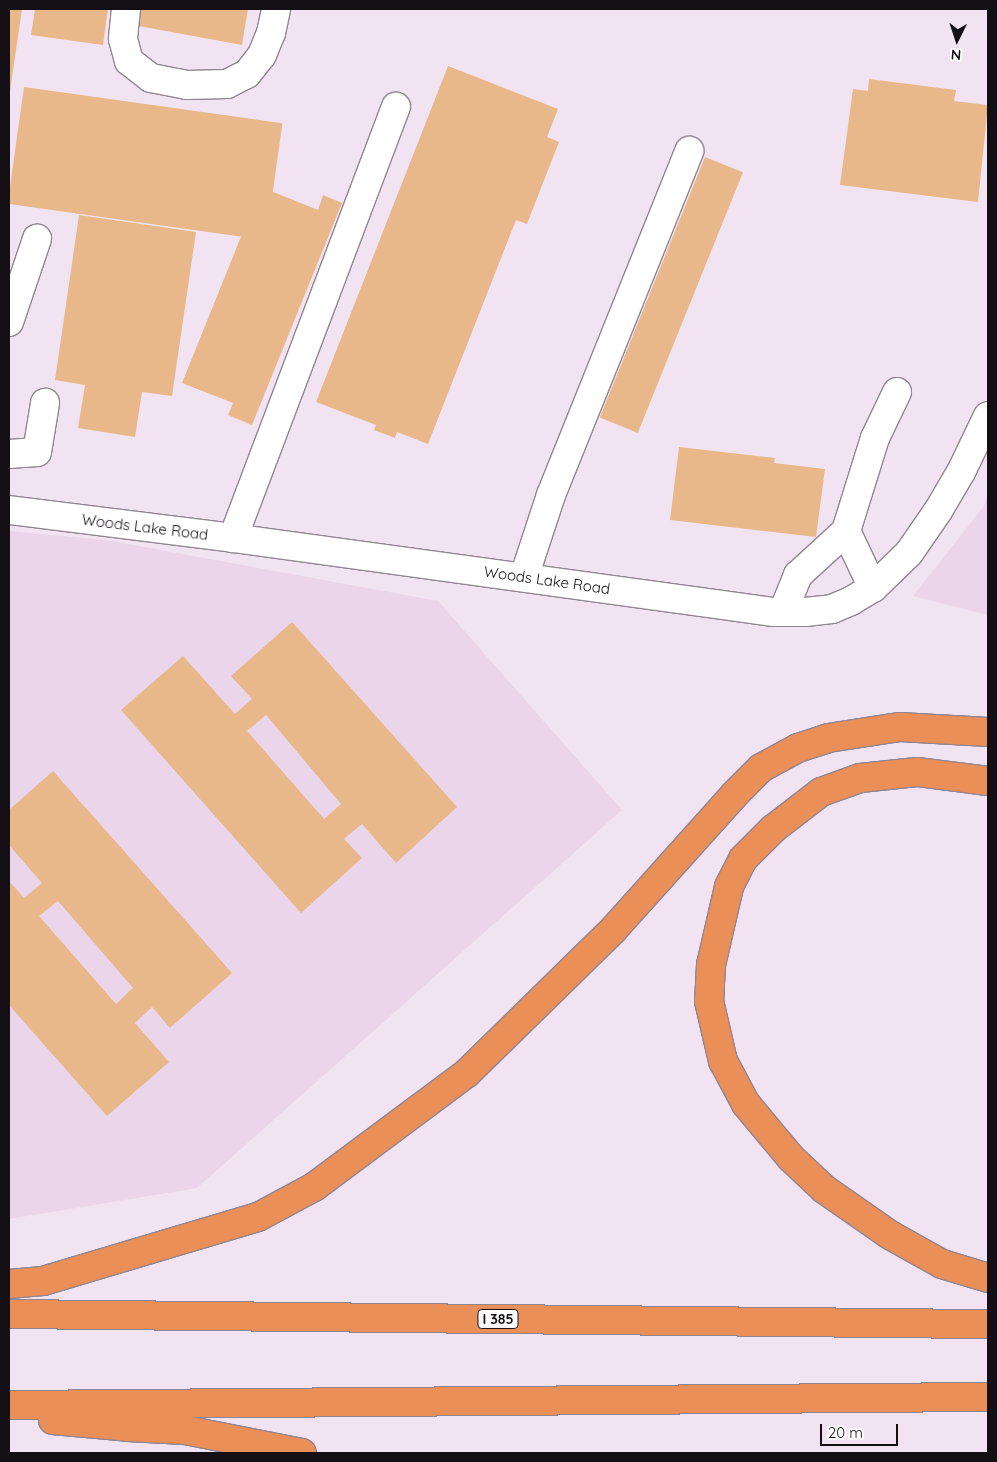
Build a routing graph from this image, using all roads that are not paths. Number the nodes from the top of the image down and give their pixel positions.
1 (126, 9) edge
2 (276, 9) edge
3 (396, 107) dead end
4 (689, 151) dead end
5 (37, 239) dead end
6 (9, 322) edge
7 (897, 392) dead end
8 (45, 403) dead end
9 (988, 416) edge
10 (9, 454) edge
11 (9, 510) edge
12 (846, 531) junction
13 (233, 538) junction
14 (524, 577) junction
15 (872, 588) junction
16 (783, 612) junction
17 (988, 732) edge
18 (988, 781) edge
19 (988, 1278) edge
20 (9, 1284) edge
21 (9, 1314) edge
22 (988, 1324) edge
23 (988, 1396) edge
24 (9, 1405) edge
25 (9, 1415) edge
26 (302, 1453) edge

1 - 2 street
3 - 13 street
4 - 14 street
5 - 6 street
7 - 12 street
8 - 10 street
9 - 15 street, Woods Lake Road
11 - 13 street, Woods Lake Road
12 - 15 street
12 - 16 street
13 - 14 street, Woods Lake Road
14 - 16 street, Woods Lake Road
15 - 16 street, Woods Lake Road
17 - 20 highway
18 - 19 highway
21 - 22 highway, I 385
23 - 24 highway
25 - 26 highway

